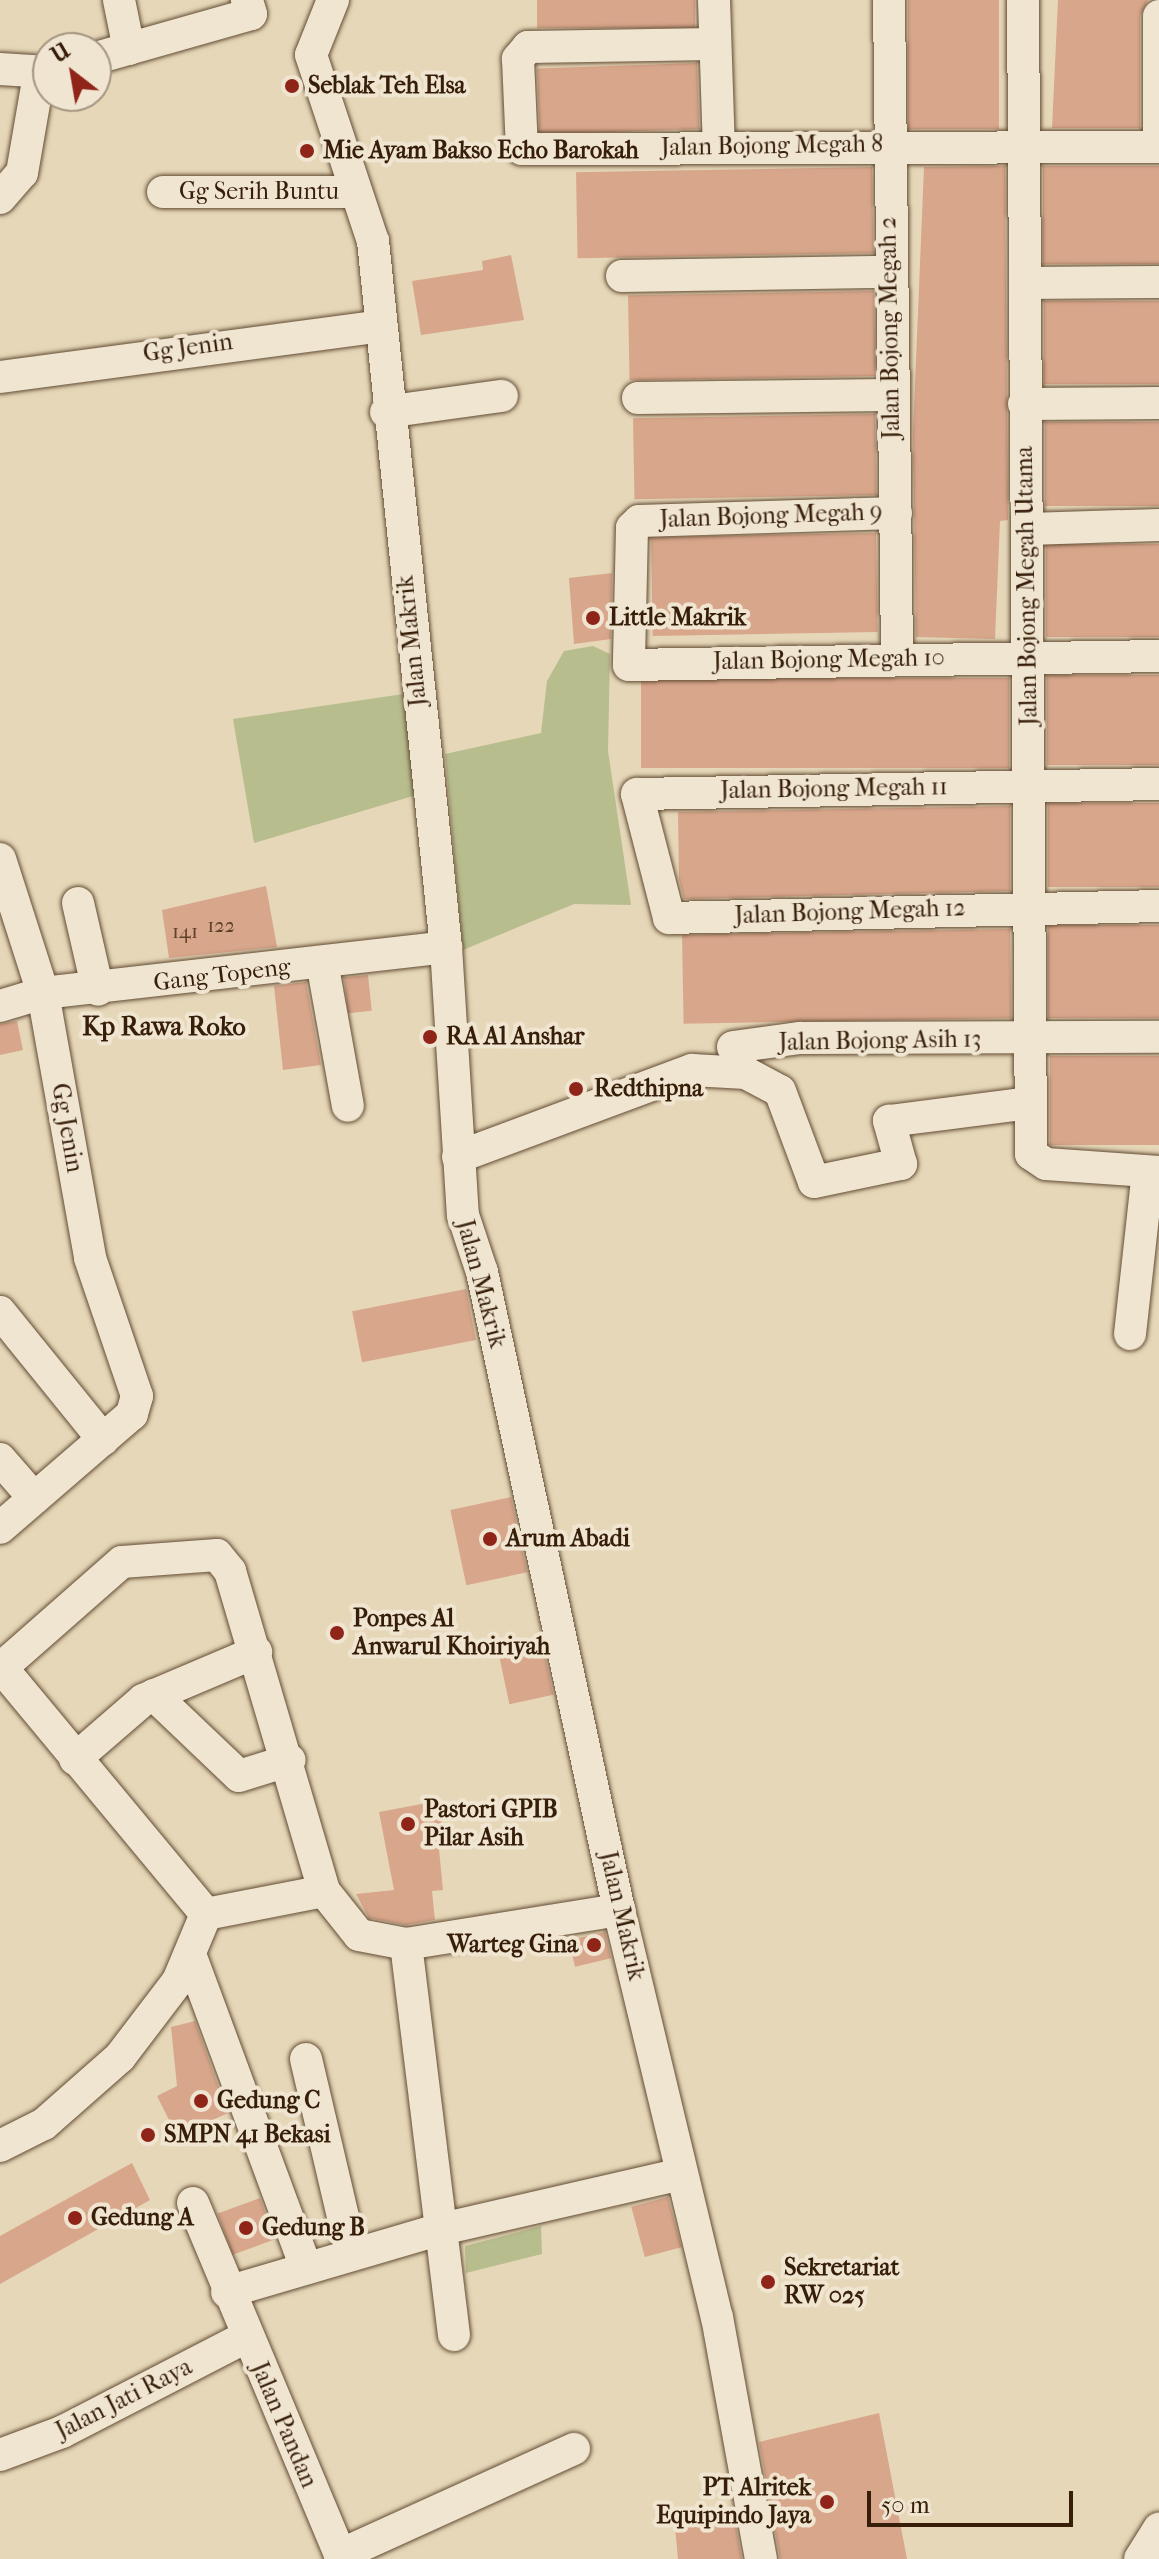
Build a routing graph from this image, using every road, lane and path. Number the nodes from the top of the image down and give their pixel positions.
1 (119, 0) edge
2 (247, 0) edge
3 (333, 0) edge
4 (714, 0) edge
5 (889, 0) edge
6 (1023, 0) edge
7 (1159, 16) edge
8 (1158, 42) edge
9 (714, 44) junction
10 (129, 49) junction
11 (112, 54) edge
12 (0, 69) edge
13 (32, 79) edge
14 (32, 85) edge
15 (0, 94) edge
16 (35, 112) edge
17 (887, 145) junction
18 (1159, 147) edge
19 (719, 148) junction
20 (1024, 149) junction
21 (163, 192) dead end
22 (355, 192) junction
23 (0, 198) edge
24 (889, 272) junction
25 (622, 276) dead end
26 (1159, 282) edge
27 (1025, 283) junction
28 (377, 327) junction
29 (0, 377) edge
30 (889, 395) junction
31 (502, 396) dead end
32 (638, 398) dead end
33 (1159, 403) edge
34 (1024, 404) junction
35 (386, 412) junction
36 (896, 513) junction
37 (1159, 525) edge
38 (1029, 529) junction
39 (897, 656) junction
40 (1159, 656) edge
41 (1029, 658) junction
42 (629, 665) joint
43 (1030, 784) junction
44 (1159, 784) edge
45 (0, 859) edge
46 (78, 903) dead end
47 (1030, 906) junction
48 (1159, 906) edge
49 (669, 918) joint
50 (446, 947) junction
51 (322, 962) junction
52 (98, 990) junction
53 (43, 993) junction
54 (0, 1006) edge
55 (1159, 1037) edge
56 (1027, 1039) junction
57 (733, 1047) dead end
58 (1029, 1103) junction
59 (348, 1106) dead end
60 (458, 1157) junction
61 (1154, 1172) edge
62 (0, 1312) edge
63 (1130, 1334) dead end
64 (103, 1439) junction
65 (0, 1459) edge
66 (34, 1498) junction
67 (0, 1528) edge
68 (256, 1652) junction
69 (1, 1668) edge
70 (154, 1695) junction
71 (75, 1759) junction
72 (290, 1760) junction
73 (324, 1891) junction
74 (619, 1910) junction
75 (206, 1914) junction
76 (406, 1944) junction
77 (190, 1954) junction
78 (306, 2059) dead end
79 (0, 2146) edge
80 (682, 2174) junction
81 (193, 2203) dead end
82 (437, 2230) junction
83 (352, 2255) junction
84 (306, 2268) junction
85 (227, 2292) junction
86 (454, 2335) dead end
87 (246, 2337) junction
88 (574, 2449) dead end
89 (0, 2455) edge
90 (1159, 2528) edge
91 (341, 2557) edge
92 (761, 2559) edge
93 (1140, 2559) edge

1 - 10 street
2 - 10 street
3 - 22 street, Jalan Makrik
4 - 9 street
5 - 17 street, Jalan Bojong Megah 2
6 - 20 street, Jalan Bojong Megah Utama
7 - 8 street
8 - 18 street
9 - 19 street
9 - 19 street, Jalan Bojong Megah 8
10 - 11 street
12 - 13 street
14 - 15 street
16 - 23 street
17 - 19 street, Jalan Bojong Megah 8
17 - 20 street, Jalan Bojong Megah 8
17 - 24 street, Jalan Bojong Megah 2
18 - 20 street, Jalan Bojong Megah 8
20 - 27 street, Jalan Bojong Megah Utama
21 - 22 street, Gg Serih Buntu
22 - 28 street, Jalan Makrik
24 - 25 street
24 - 30 street, Jalan Bojong Megah 2
26 - 27 street
27 - 34 street, Jalan Bojong Megah Utama
28 - 29 street, Gg Jenin
28 - 35 street, Jalan Makrik
30 - 32 street
30 - 36 street, Jalan Bojong Megah 2
31 - 35 street
33 - 34 street
34 - 38 street, Jalan Bojong Megah Utama
35 - 50 street, Jalan Makrik
36 - 39 street, Jalan Bojong Megah 2
36 - 42 street, Jalan Bojong Megah 9
37 - 38 street
38 - 41 street, Jalan Bojong Megah Utama
39 - 41 street, Jalan Bojong Megah 10
39 - 42 street, Jalan Bojong Megah 10
40 - 41 street, Jalan Bojong Megah 10
41 - 43 street, Jalan Bojong Megah Utama
43 - 44 street, Jalan Bojong Megah 11
43 - 47 street, Jalan Bojong Megah Utama
43 - 49 street, Jalan Bojong Megah 11
45 - 53 street, Gg Jenin
46 - 52 street
47 - 48 street, Jalan Bojong Megah 12
47 - 49 street, Jalan Bojong Megah 12
47 - 56 street, Jalan Bojong Megah Utama
50 - 51 street, Gang Topeng
50 - 60 street, Jalan Makrik
51 - 52 street, Gang Topeng
51 - 59 street
52 - 53 street, Gang Topeng
53 - 54 street, Gang Topeng
53 - 64 street, Gg Jenin
55 - 56 street, Jalan Bojong Asih 13
56 - 57 street, Jalan Bojong Asih 13
56 - 58 street, Jalan Bojong Megah Utama
58 - 60 street
58 - 61 street, Jalan Bojong Megah Utama
60 - 74 street, Jalan Makrik
61 - 63 street
62 - 64 street
64 - 66 street
65 - 66 street
66 - 67 street
68 - 69 street
68 - 70 street
68 - 72 street
69 - 71 street
70 - 71 street
70 - 72 street
71 - 75 street
72 - 73 street
73 - 75 street
73 - 76 street
74 - 76 street
74 - 80 street, Jalan Makrik
75 - 77 street
76 - 82 street
77 - 79 street
77 - 84 street
78 - 83 street
80 - 82 street
80 - 92 street, Jalan Makrik
81 - 85 street, Jalan Pandan
82 - 83 street
82 - 86 street
83 - 84 street
84 - 85 street
85 - 87 street, Jalan Pandan
87 - 89 street, Jalan Jati Raya
87 - 91 street, Jalan Pandan
88 - 91 street
90 - 93 street

